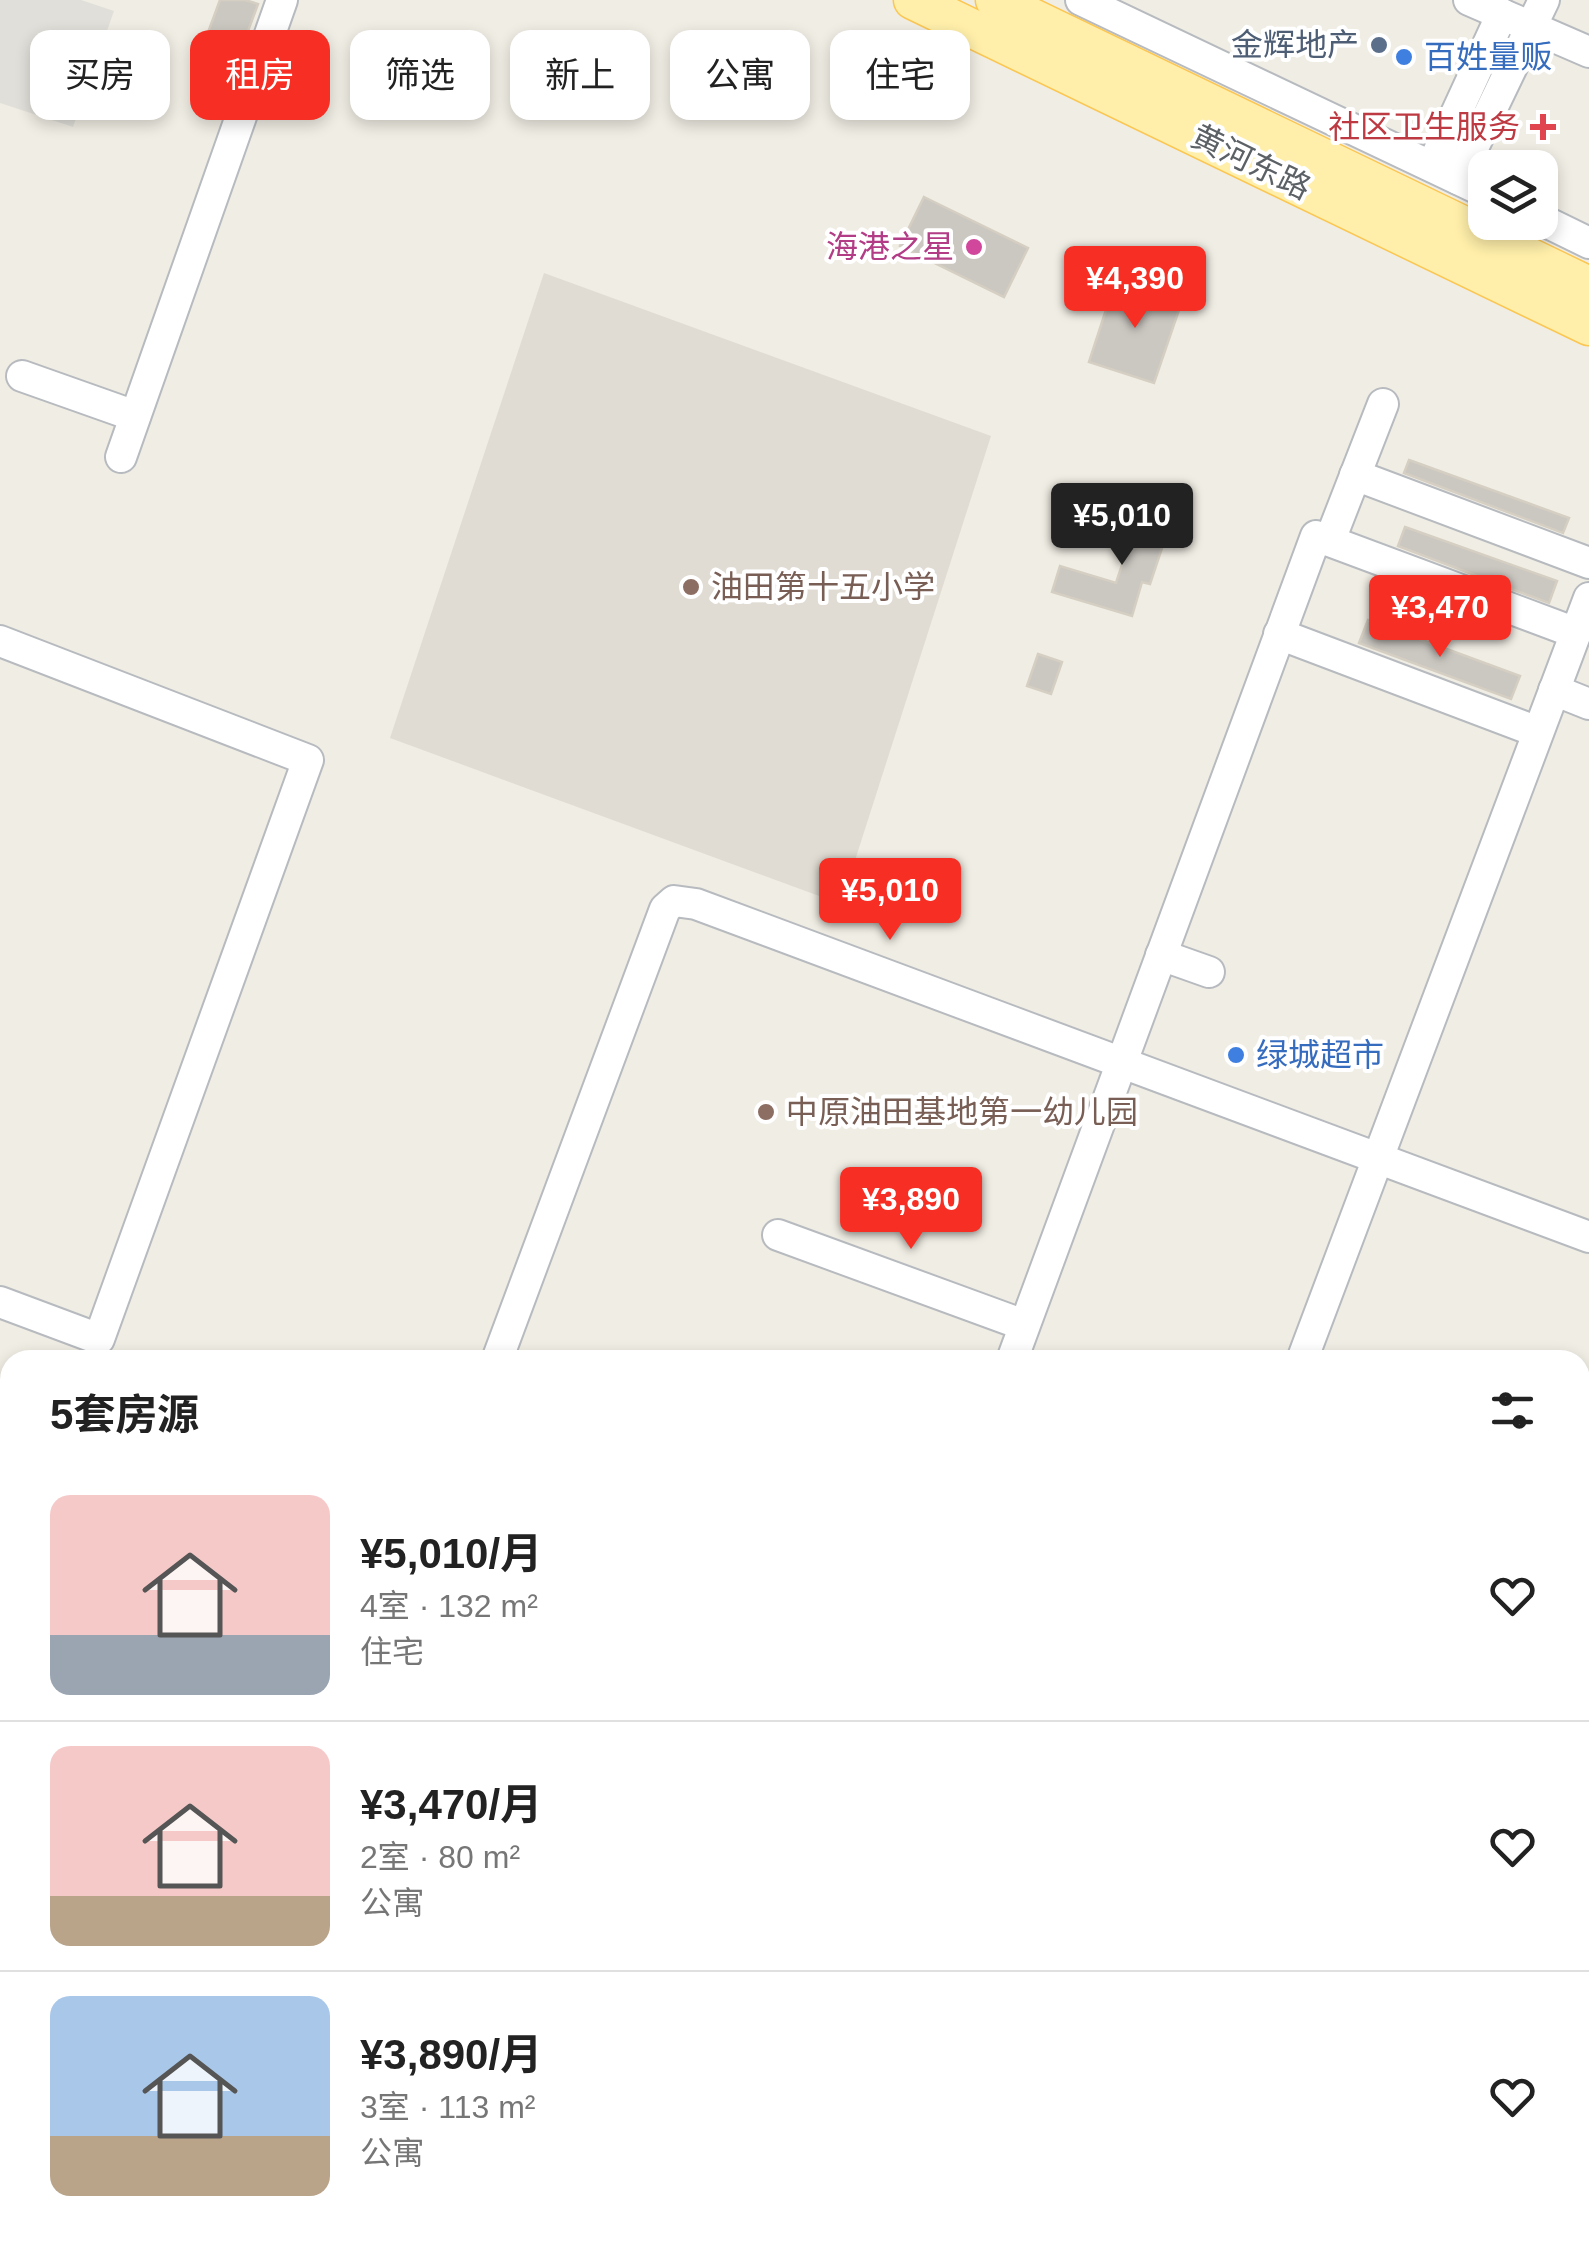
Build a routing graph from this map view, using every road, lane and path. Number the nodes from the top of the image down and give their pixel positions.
1 (282, 0) edge
2 (913, 0) edge
3 (995, 0) edge
4 (1082, 0) edge
5 (1469, 0) edge
6 (1537, 13) edge
7 (1502, 14) junction
8 (1589, 52) edge
9 (1458, 179) edge
10 (1558, 228) edge
11 (1589, 243) edge
12 (1589, 286) edge
13 (1589, 326) edge
14 (22, 376) dead end
15 (1382, 404) dead end
16 (135, 416) junction
17 (120, 458) dead end
18 (1355, 475) junction
19 (1323, 538) junction
20 (1589, 563) edge
21 (1589, 598) edge
22 (1576, 633) junction
23 (1279, 634) junction
24 (0, 642) edge
25 (1554, 690) junction
26 (1589, 704) edge
27 (1538, 732) junction
28 (1161, 954) junction
29 (1209, 972) dead end
30 (1122, 1060) junction
31 (1378, 1157) junction
32 (778, 1235) dead end
33 (1589, 1236) edge
34 (0, 1302) edge
35 (1024, 1325) junction
36 (501, 1350) edge
37 (1015, 1350) edge
38 (1306, 1350) edge

1 - 16 street
2 - 13 main road, 黄河东路
3 - 12 main road, 黄河东路
4 - 9 street
5 - 7 street
6 - 7 street
6 - 8 street
6 - 9 street
7 - 9 street
10 - 11 street
14 - 16 street
15 - 18 street
16 - 17 street
18 - 19 street
18 - 20 street
19 - 22 street
19 - 23 street
21 - 22 street
22 - 25 street
23 - 27 street
23 - 28 street
24 - 34 street
25 - 26 street
25 - 27 street
27 - 31 street
28 - 29 street
28 - 30 street
30 - 31 street
30 - 35 street
30 - 36 street
31 - 33 street
31 - 38 street
32 - 35 street
35 - 37 street

